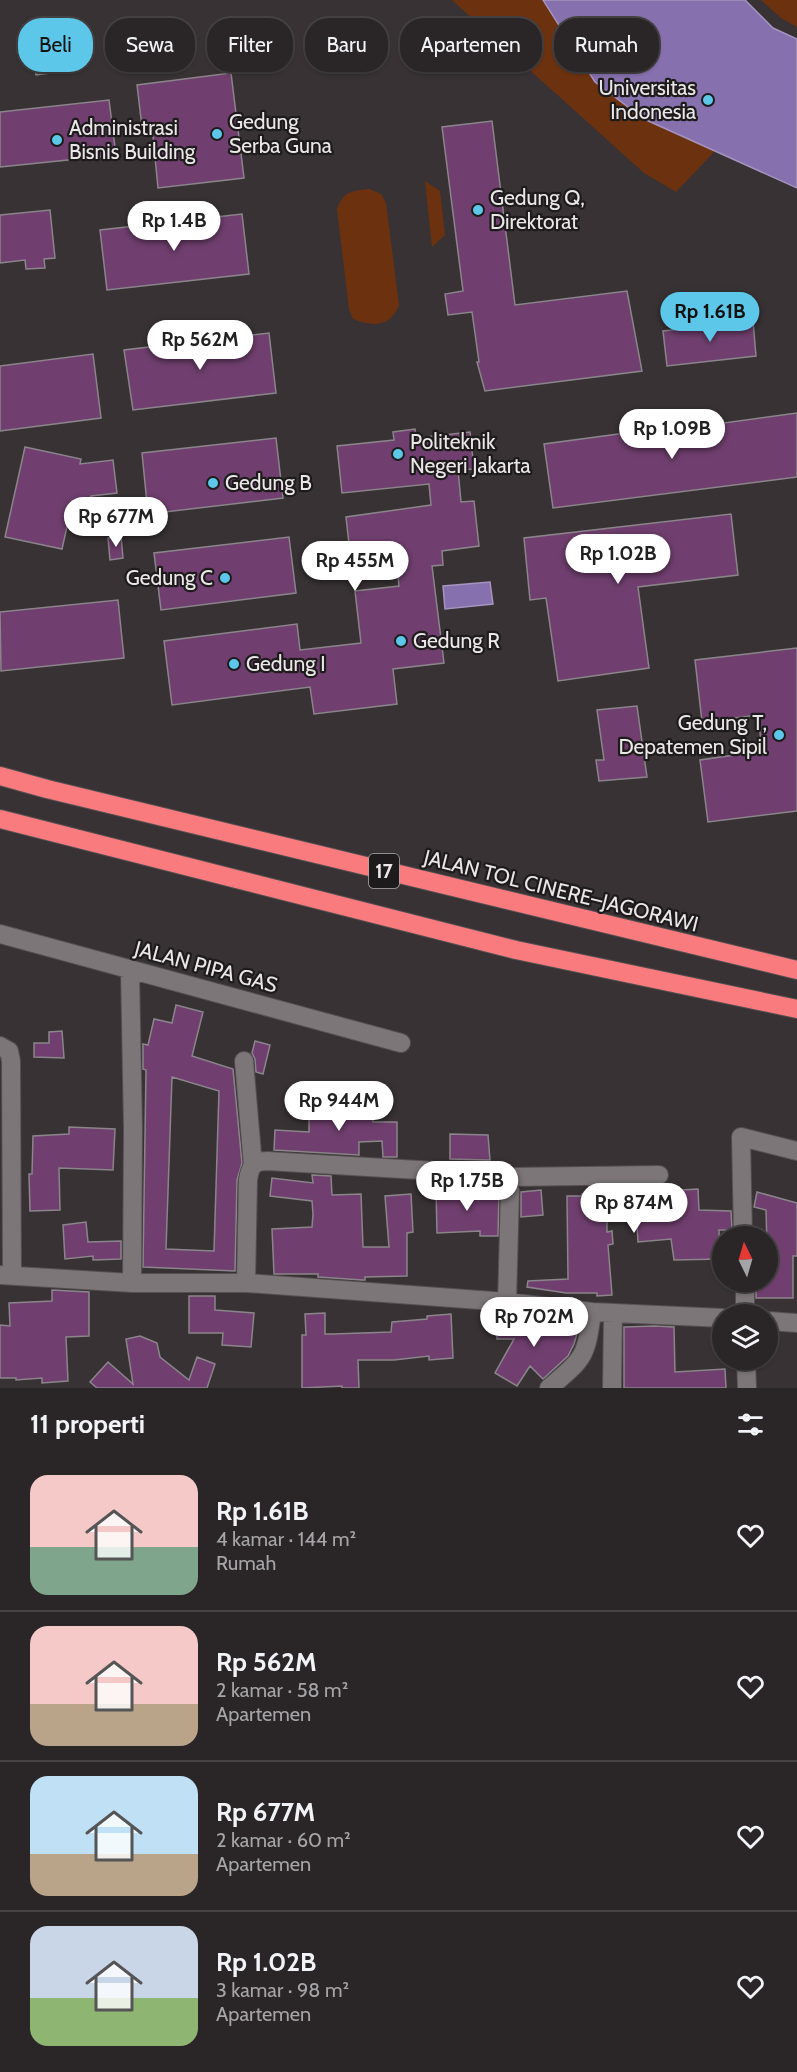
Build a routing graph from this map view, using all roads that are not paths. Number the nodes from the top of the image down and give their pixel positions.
1 (0, 776) edge
2 (0, 819) edge
3 (0, 934) edge
4 (130, 970) junction
5 (797, 970) edge
6 (797, 1010) edge
7 (401, 1043) dead end
8 (0, 1046) edge
9 (244, 1061) dead end
10 (797, 1151) edge
11 (253, 1165) junction
12 (659, 1175) dead end
13 (504, 1177) junction
14 (744, 1226) edge
15 (6, 1276) edge
16 (132, 1283) junction
17 (246, 1283) junction
18 (507, 1302) junction
19 (592, 1311) junction
20 (613, 1313) junction
21 (712, 1318) edge
22 (778, 1322) edge
23 (797, 1323) edge
24 (747, 1370) edge
25 (549, 1388) edge
26 (612, 1388) edge
27 (747, 1388) edge

1 - 5 highway, JALAN TOL CINERE–JAGORAWI / 17
2 - 6 highway, 17
3 - 4 street, JALAN PIPA GAS
4 - 7 street, JALAN PIPA GAS
4 - 16 street
8 - 15 street
9 - 11 street
10 - 14 street
11 - 13 street
11 - 17 street
12 - 13 street
13 - 18 street
15 - 16 street
16 - 17 street
17 - 18 street
18 - 19 street
19 - 20 street
19 - 25 street
20 - 21 street
20 - 26 street
22 - 23 street
24 - 27 street

